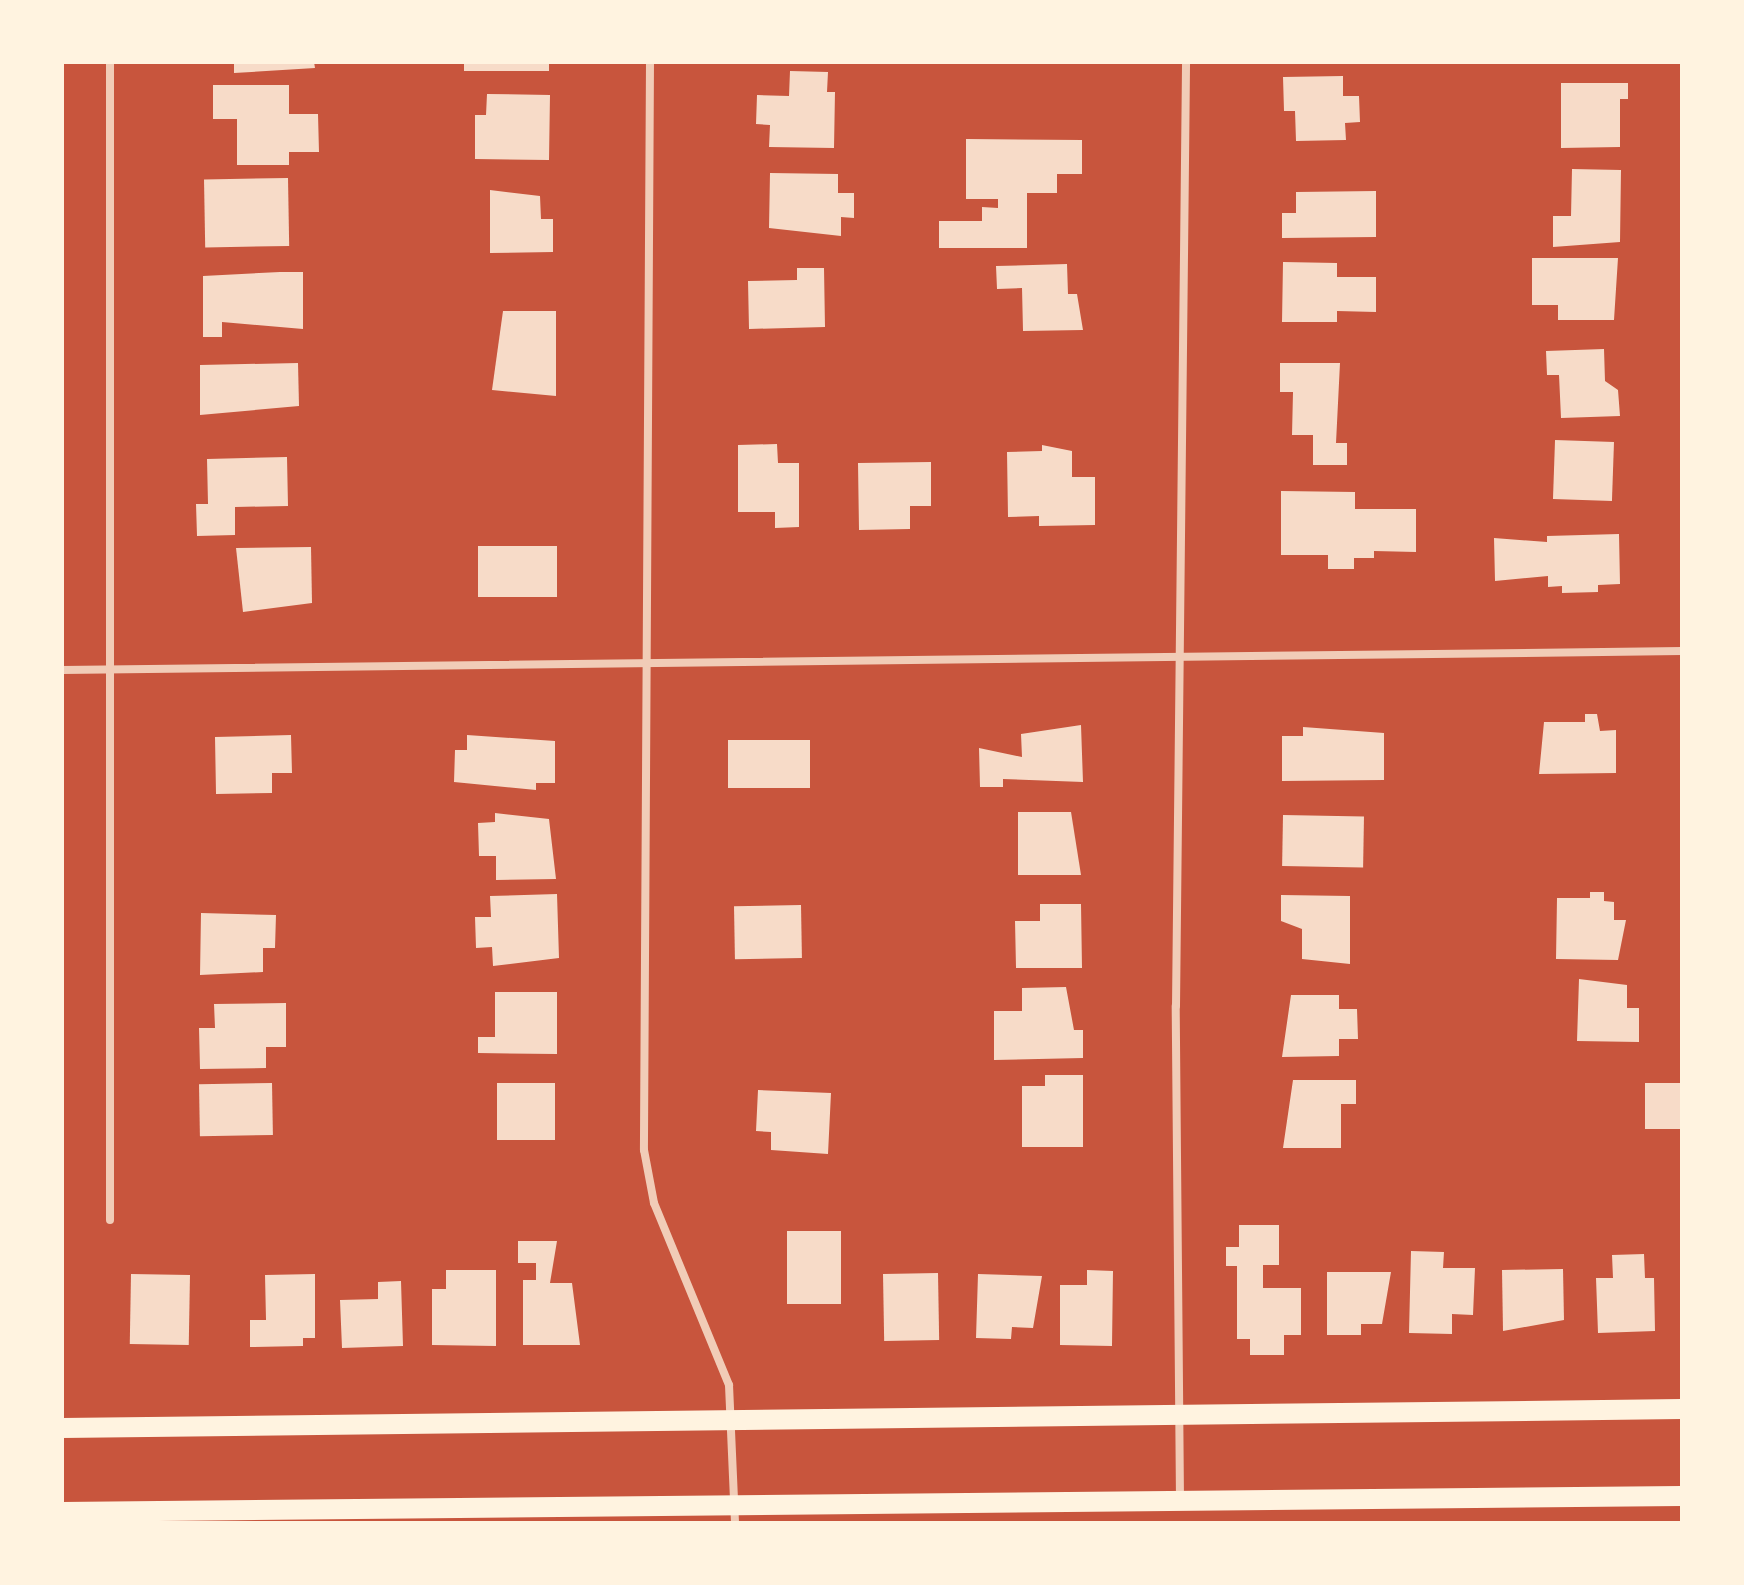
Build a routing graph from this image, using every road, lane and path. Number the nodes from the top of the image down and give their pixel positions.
1 (110, 62) edge
2 (650, 62) edge
3 (1186, 62) edge
4 (1682, 651) edge
5 (1185, 659) junction
6 (649, 662) junction
7 (62, 670) edge
8 (112, 670) junction
9 (110, 1220) dead end
10 (1682, 1409) edge
11 (1180, 1413) junction
12 (733, 1418) junction
13 (62, 1428) edge
14 (1682, 1496) edge
15 (1180, 1501) junction
16 (62, 1512) edge
17 (735, 1514) edge

1 - 8 street
2 - 6 street
3 - 5 street
4 - 5 street
5 - 6 street
5 - 11 street
6 - 8 street
6 - 12 street
7 - 8 street
8 - 9 street
10 - 11 main road
11 - 12 main road
11 - 15 street
12 - 13 main road
12 - 17 street
14 - 15 main road
15 - 17 main road
16 - 17 main road

